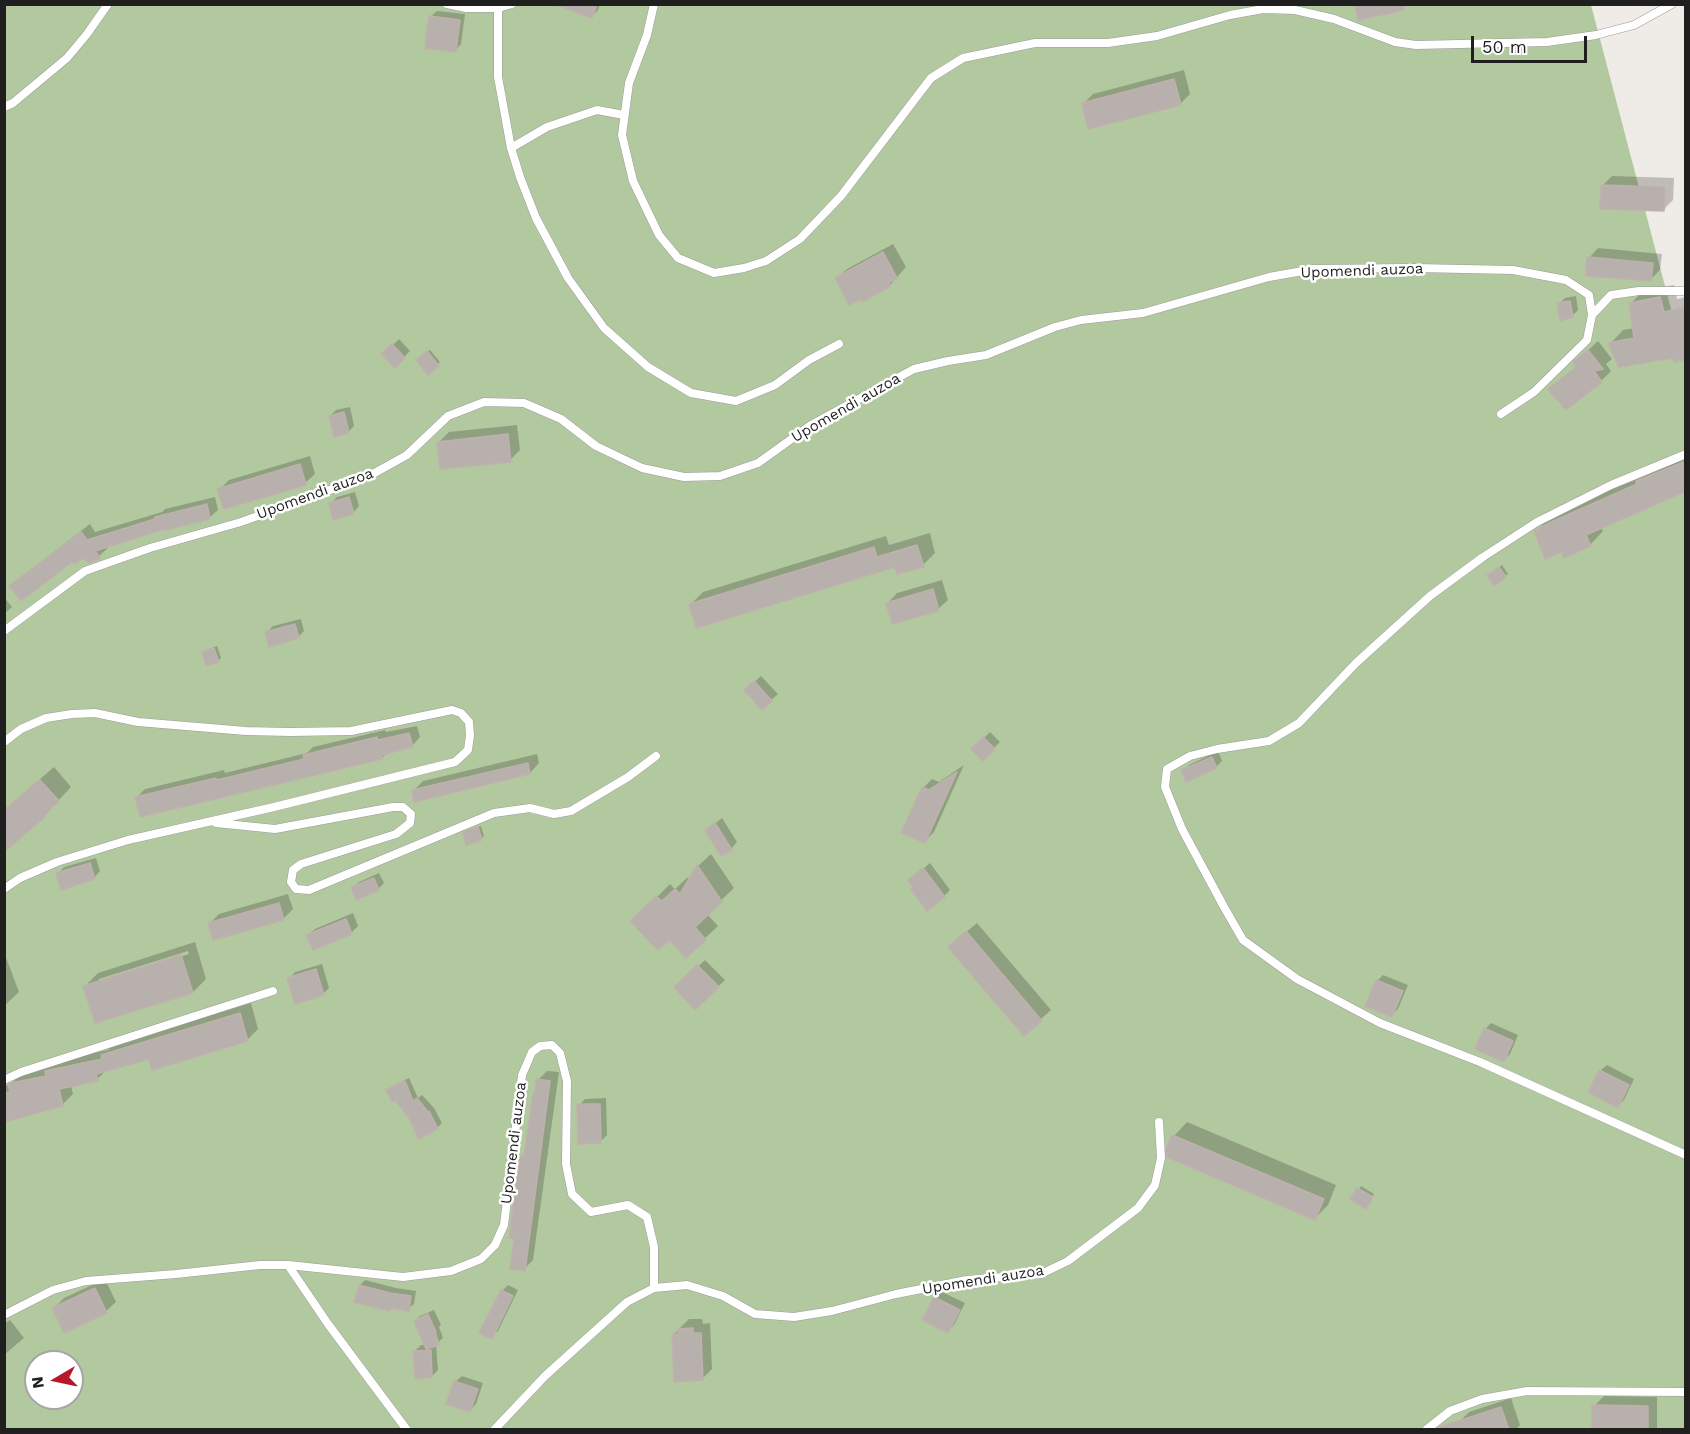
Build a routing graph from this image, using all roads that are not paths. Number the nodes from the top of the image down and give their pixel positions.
1 (108, 4) edge
2 (447, 4) edge
3 (512, 4) edge
4 (654, 4) edge
5 (1672, 4) edge
6 (1298, 7) edge
7 (498, 8) junction
8 (4, 107) edge
9 (624, 115) junction
10 (511, 148) junction
11 (1686, 291) edge
12 (1592, 315) junction
13 (839, 344) dead end
14 (1501, 414) dead end
15 (1686, 454) edge
16 (4, 631) edge
17 (4, 742) edge
18 (656, 756) dead end
19 (208, 822) junction
20 (4, 889) edge
21 (273, 991) dead end
22 (4, 1080) edge
23 (1159, 1122) dead end
24 (1686, 1155) edge
25 (288, 1265) junction
26 (654, 1288) junction
27 (4, 1315) edge
28 (1686, 1392) edge
29 (407, 1430) edge
30 (494, 1430) edge
31 (1426, 1430) edge

1 - 8 lane
2 - 7 lane
3 - 7 lane
4 - 9 lane
5 - 6 lane
6 - 9 lane
7 - 10 lane
9 - 10 lane
10 - 13 lane
11 - 12 lane
12 - 14 lane
12 - 16 lane, Upomendi auzoa
15 - 24 lane
17 - 19 lane
18 - 19 lane
19 - 20 lane
21 - 22 lane
23 - 26 lane, Upomendi auzoa
25 - 26 lane, Upomendi auzoa
25 - 27 lane, Upomendi auzoa
25 - 29 lane
26 - 30 lane, Upomendi auzoa
28 - 31 lane

